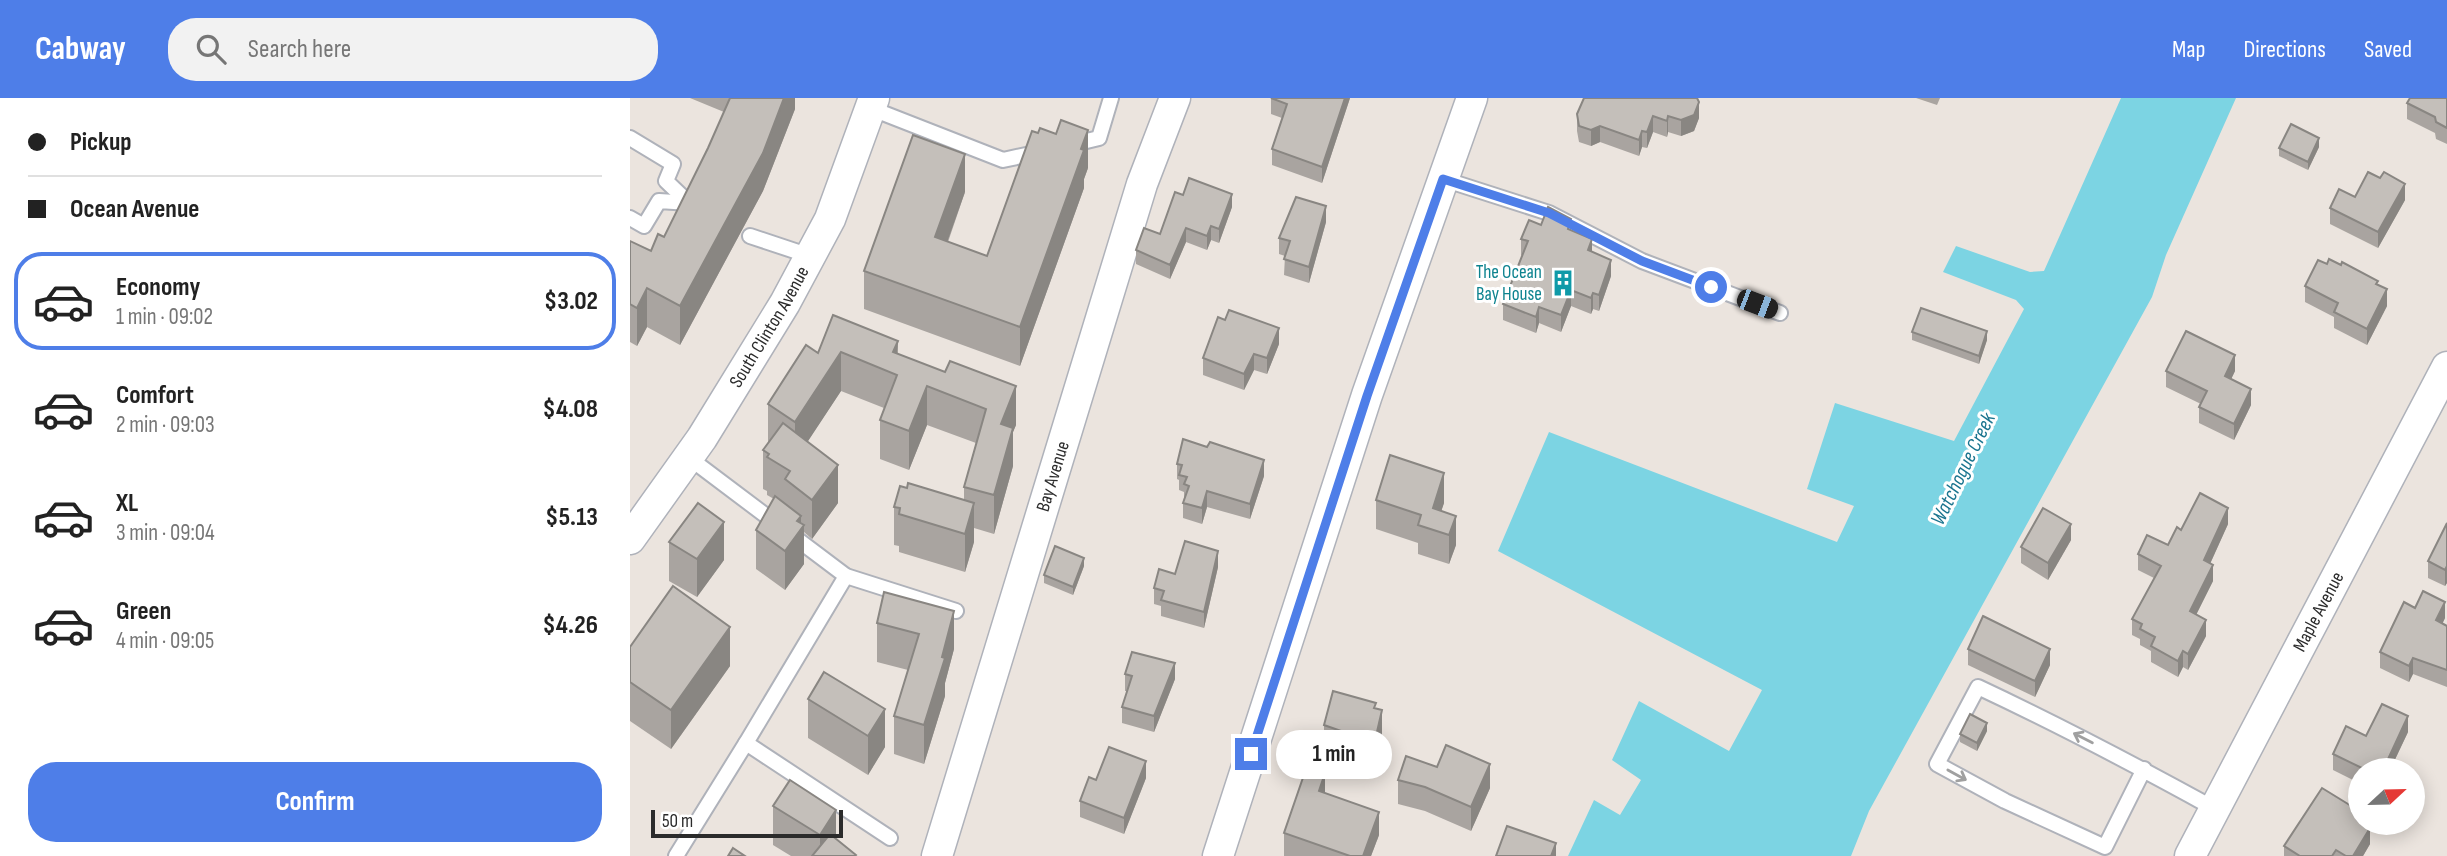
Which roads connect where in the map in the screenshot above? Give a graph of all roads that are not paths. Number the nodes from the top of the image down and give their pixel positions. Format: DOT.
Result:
graph roads {
  1 [pos="1111,98"];
  2 [pos="1175,98"];
  3 [pos="1472,98"];
  4 [pos="872,103"];
  5 [pos="630,138"];
  6 [pos="1443,179"];
  7 [pos="630,218"];
  8 [pos="750,236"];
  9 [pos="810,256"];
  10 [pos="1780,313"];
  11 [pos="2447,367"];
  12 [pos="688,457"];
  13 [pos="630,539"];
  14 [pos="846,576"];
  15 [pos="957,611"];
  16 [pos="746,743"];
  17 [pos="2144,769"];
  18 [pos="2215,809"];
  19 [pos="890,838"];
  20 [pos="676,856"];
  21 [pos="937,856"];
  22 [pos="1218,856"];
  23 [pos="2190,856"];
  1 -- 4 [label="lane"];
  2 -- 21 [label="street, Bay Avenue"];
  3 -- 6 [label="street"];
  4 -- 9 [label="street, South Clinton Avenue"];
  5 -- 7 [label="lane"];
  6 -- 10 [label="lane"];
  6 -- 22 [label="street"];
  8 -- 9 [label="lane"];
  9 -- 12 [label="street, South Clinton Avenue"];
  11 -- 18 [label="street, Maple Avenue"];
  12 -- 13 [label="street, South Clinton Avenue"];
  12 -- 14 [label="lane"];
  14 -- 15 [label="lane"];
  14 -- 16 [label="lane"];
  16 -- 19 [label="lane"];
  16 -- 20 [label="lane"];
  17 -- 17 [label="lane, one-way"];
  17 -- 18 [label="lane"];
  18 -- 23 [label="street, Maple Avenue"];
}
